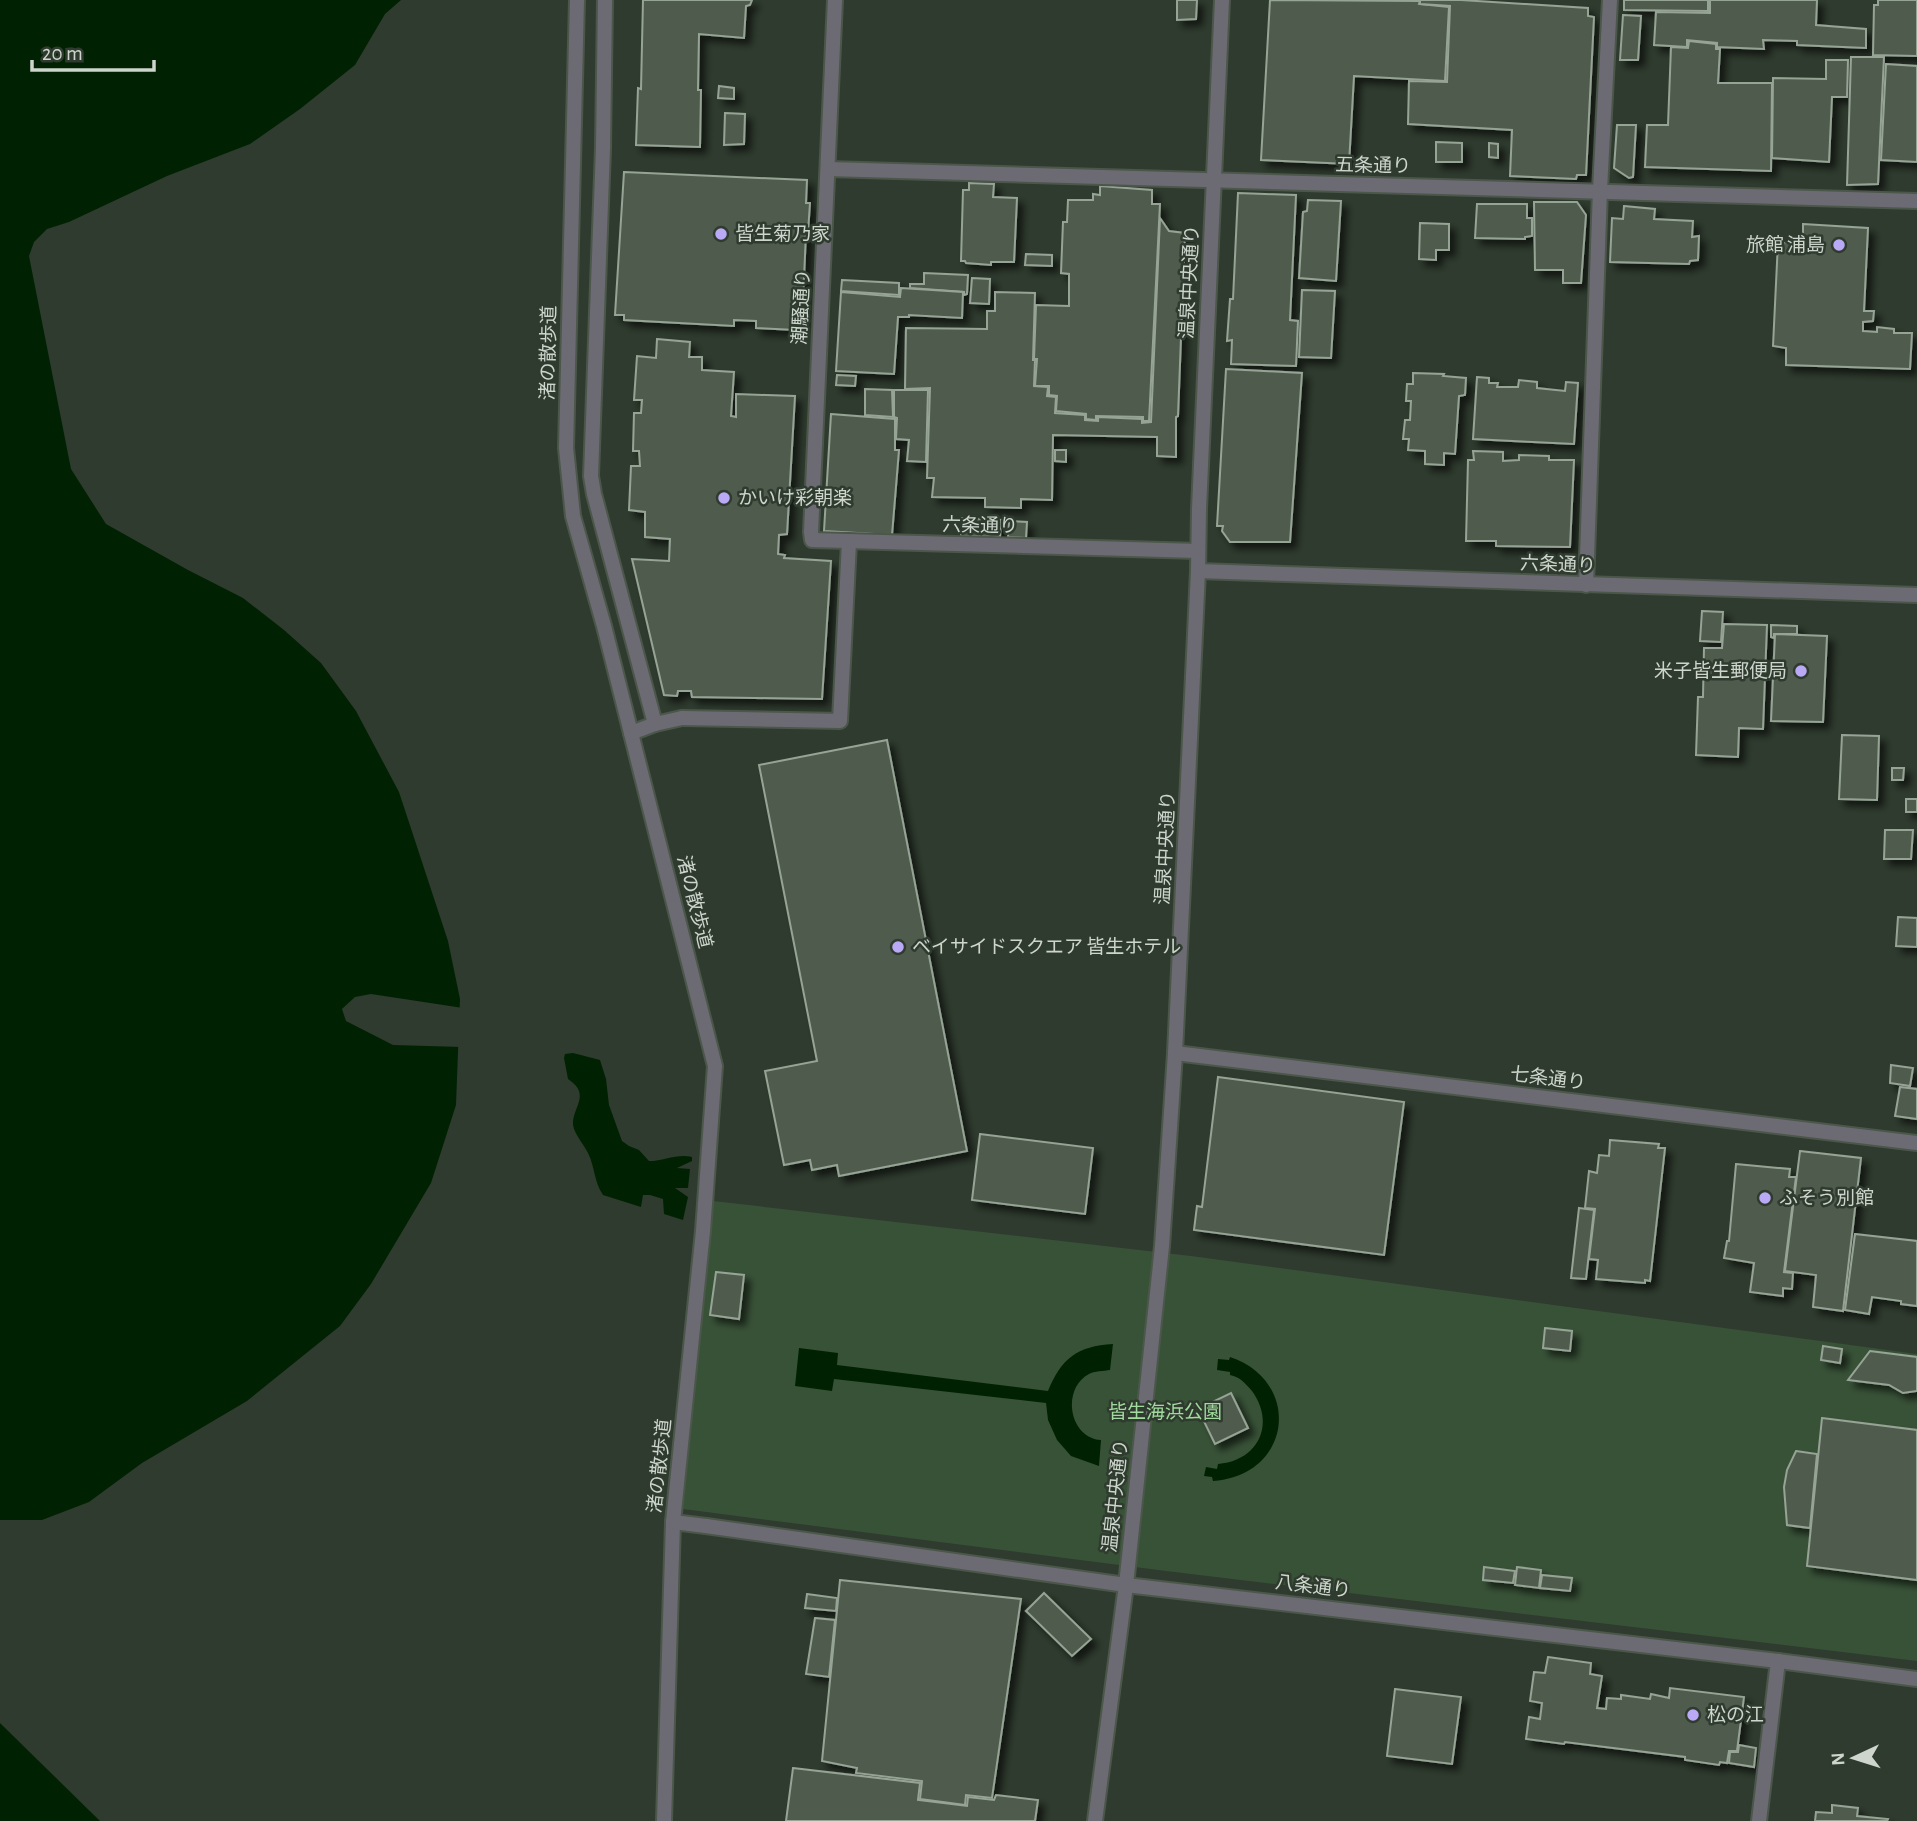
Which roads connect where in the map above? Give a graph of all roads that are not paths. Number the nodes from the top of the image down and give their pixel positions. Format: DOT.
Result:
graph roads {
  1 [pos="577,0"];
  2 [pos="605,0"];
  3 [pos="835,0"];
  4 [pos="1222,0"];
  5 [pos="1610,0"];
  6 [pos="828,169"];
  7 [pos="1214,182"];
  8 [pos="1600,190"];
  9 [pos="1917,201"];
  10 [pos="811,532"];
  11 [pos="849,542"];
  12 [pos="1198,551"];
  13 [pos="1198,571"];
  14 [pos="1586,585"];
  15 [pos="1917,595"];
  16 [pos="655,724"];
  17 [pos="631,733"];
  18 [pos="1175,1053"];
  19 [pos="1917,1143"];
  20 [pos="673,1522"];
  21 [pos="1126,1585"];
  22 [pos="1778,1661"];
  23 [pos="1917,1679"];
  24 [pos="664,1821"];
  25 [pos="1095,1821"];
  26 [pos="1759,1821"];
  1 -- 17 [label="street, 渚の散歩道"];
  2 -- 16 [label="street"];
  3 -- 6 [label="street, 潮騒通り"];
  4 -- 7 [label="street, 温泉中央通り"];
  5 -- 8 [label="street"];
  6 -- 7 [label="street, 五条通り"];
  6 -- 10 [label="street, 潮騒通り"];
  7 -- 8 [label="street, 五条通り"];
  7 -- 12 [label="street, 温泉中央通り"];
  8 -- 9 [label="street, 五条通り"];
  8 -- 14 [label="street"];
  10 -- 11 [label="street, 六条通り"];
  11 -- 12 [label="street, 六条通り"];
  11 -- 16 [label="street"];
  12 -- 13 [label="street, 温泉中央通り"];
  13 -- 14 [label="street, 六条通り"];
  13 -- 18 [label="street, 温泉中央通り"];
  14 -- 15 [label="street, 六条通り"];
  16 -- 17 [label="street"];
  17 -- 20 [label="street, 渚の散歩道"];
  18 -- 19 [label="street, 七条通り"];
  18 -- 21 [label="street, 温泉中央通り"];
  20 -- 21 [label="street, 八条通り"];
  20 -- 24 [label="street, 渚の散歩道"];
  21 -- 22 [label="street, 八条通り"];
  21 -- 25 [label="street, 温泉中央通り"];
  22 -- 23 [label="street, 八条通り"];
  22 -- 26 [label="street"];
}
